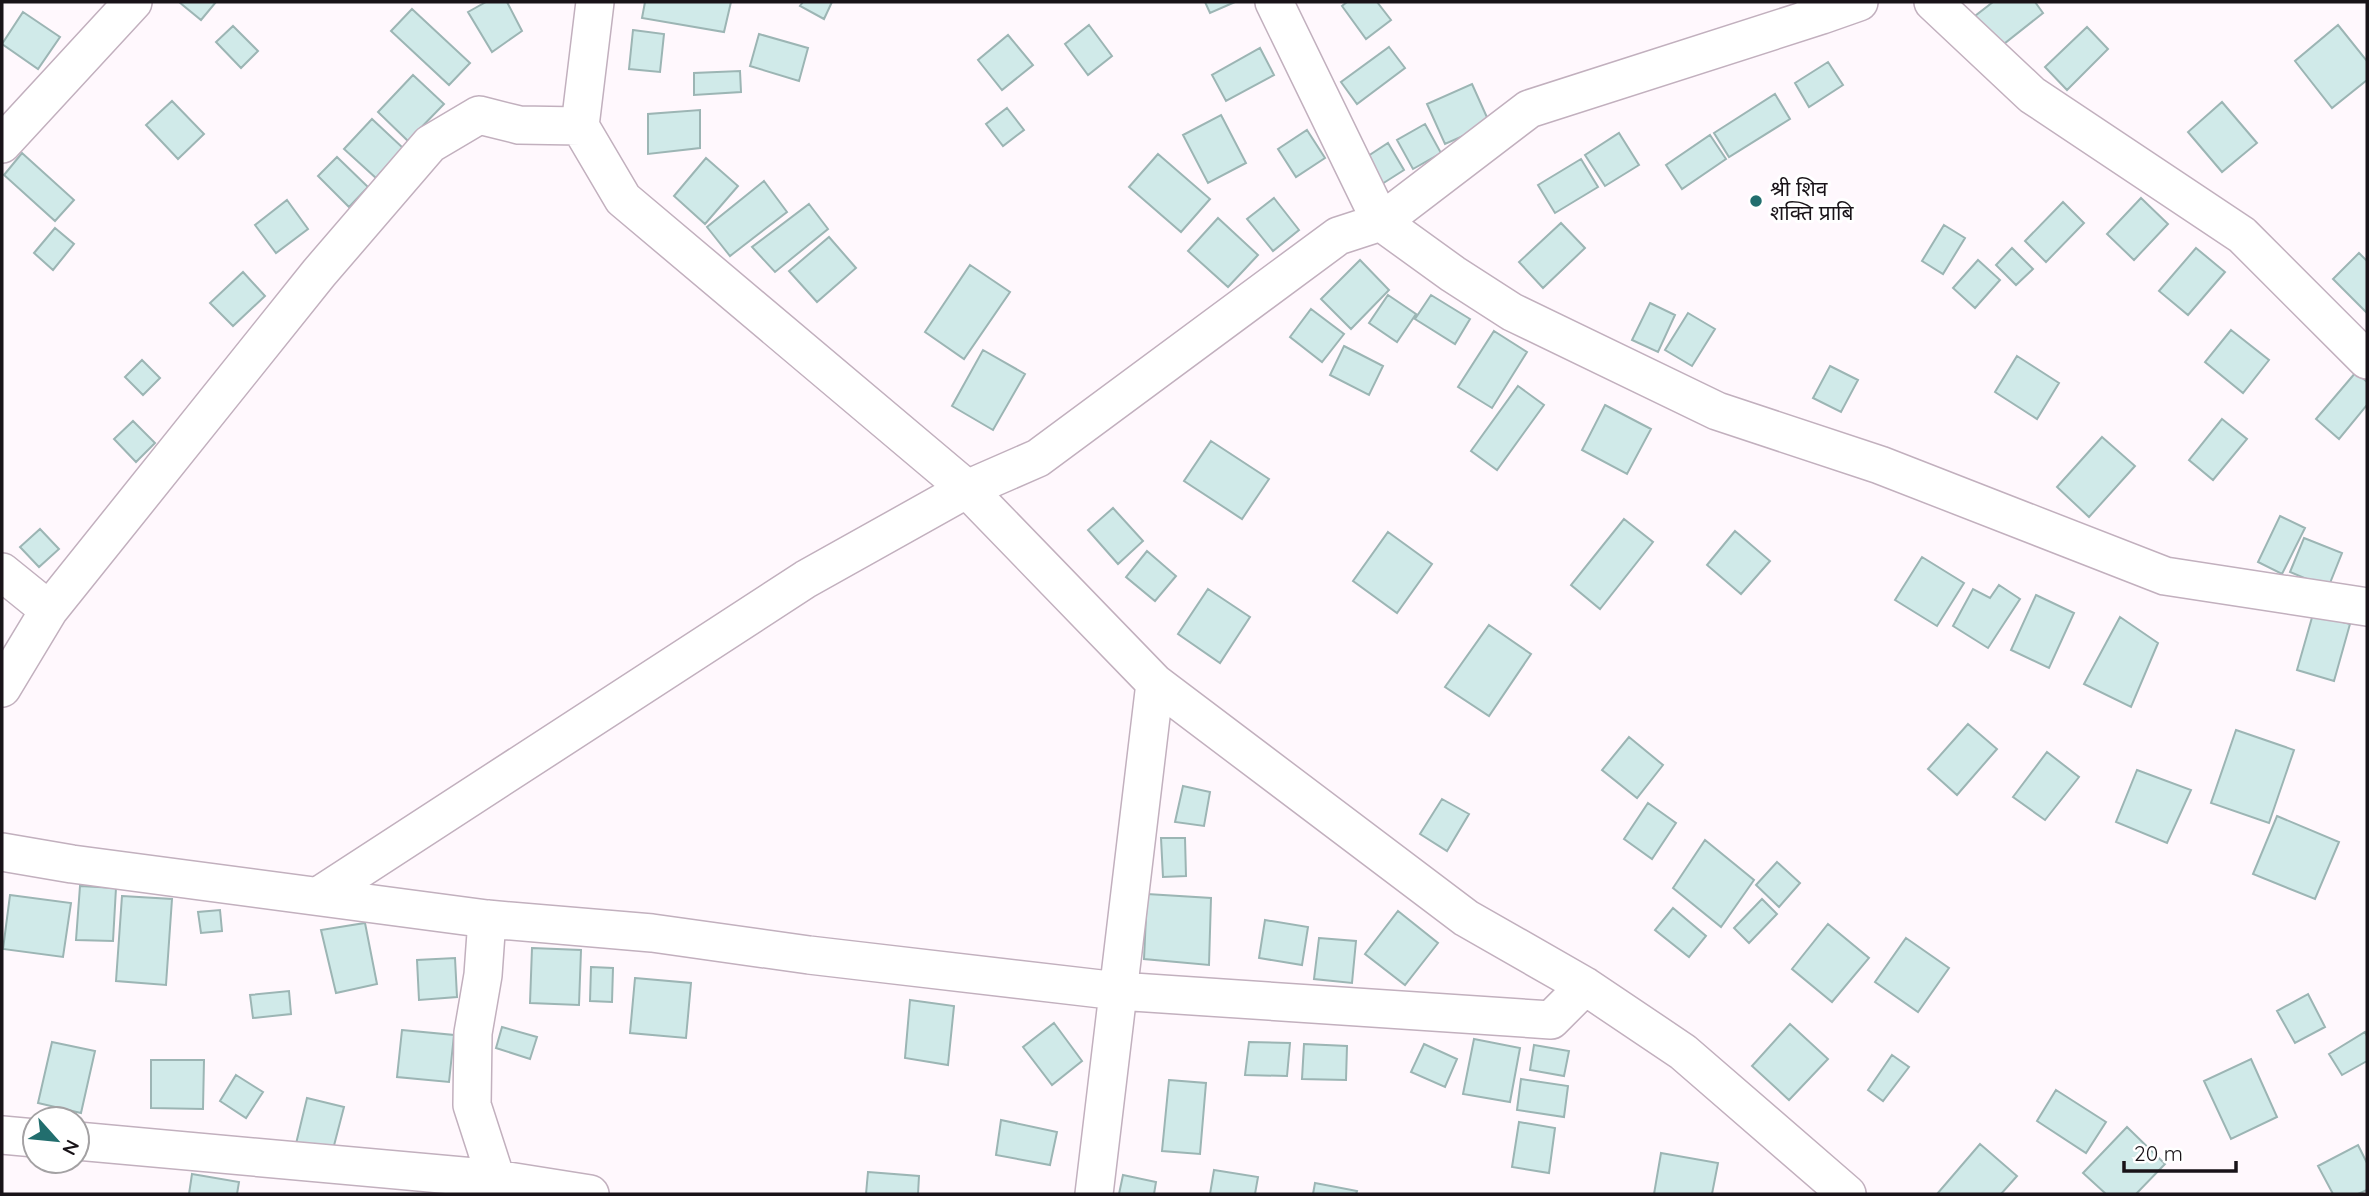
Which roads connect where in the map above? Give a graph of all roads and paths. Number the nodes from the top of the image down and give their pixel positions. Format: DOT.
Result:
graph roads {
  1 [pos="133,2"];
  2 [pos="595,2"];
  3 [pos="1274,2"];
  4 [pos="1859,2"];
  5 [pos="1933,2"];
  6 [pos="1819,8"];
  7 [pos="580,126"];
  8 [pos="2,144"];
  9 [pos="1381,222"];
  10 [pos="2367,360"];
  11 [pos="967,489"];
  12 [pos="2,572"];
  13 [pos="2367,607"];
  14 [pos="50,610"];
  15 [pos="1155,683"];
  16 [pos="2,688"];
  17 [pos="2,852"];
  18 [pos="320,895"];
  19 [pos="487,919"];
  20 [pos="1585,986"];
  21 [pos="1118,990"];
  22 [pos="2,1135"];
  23 [pos="21,1137"];
  24 [pos="91,1143"];
  25 [pos="490,1187"];
  26 [pos="590,1194"];
  27 [pos="1094,1194"];
  28 [pos="1847,1194"];
  1 -- 8 [label="street"];
  2 -- 7 [label="street"];
  3 -- 9 [label="street"];
  4 -- 6 [label="street"];
  5 -- 10 [label="street"];
  6 -- 9 [label="street"];
  7 -- 11 [label="street"];
  7 -- 14 [label="street"];
  9 -- 11 [label="street"];
  9 -- 13 [label="street"];
  11 -- 15 [label="street"];
  11 -- 18 [label="street"];
  12 -- 14 [label="street"];
  14 -- 16 [label="street"];
  15 -- 20 [label="street"];
  15 -- 21 [label="street"];
  17 -- 18 [label="street"];
  18 -- 19 [label="street"];
  19 -- 21 [label="street"];
  19 -- 25 [label="street"];
  20 -- 21 [label="street"];
  20 -- 28 [label="street"];
  21 -- 27 [label="street"];
  22 -- 23 [label="street"];
  24 -- 25 [label="street"];
  25 -- 26 [label="street"];
}
